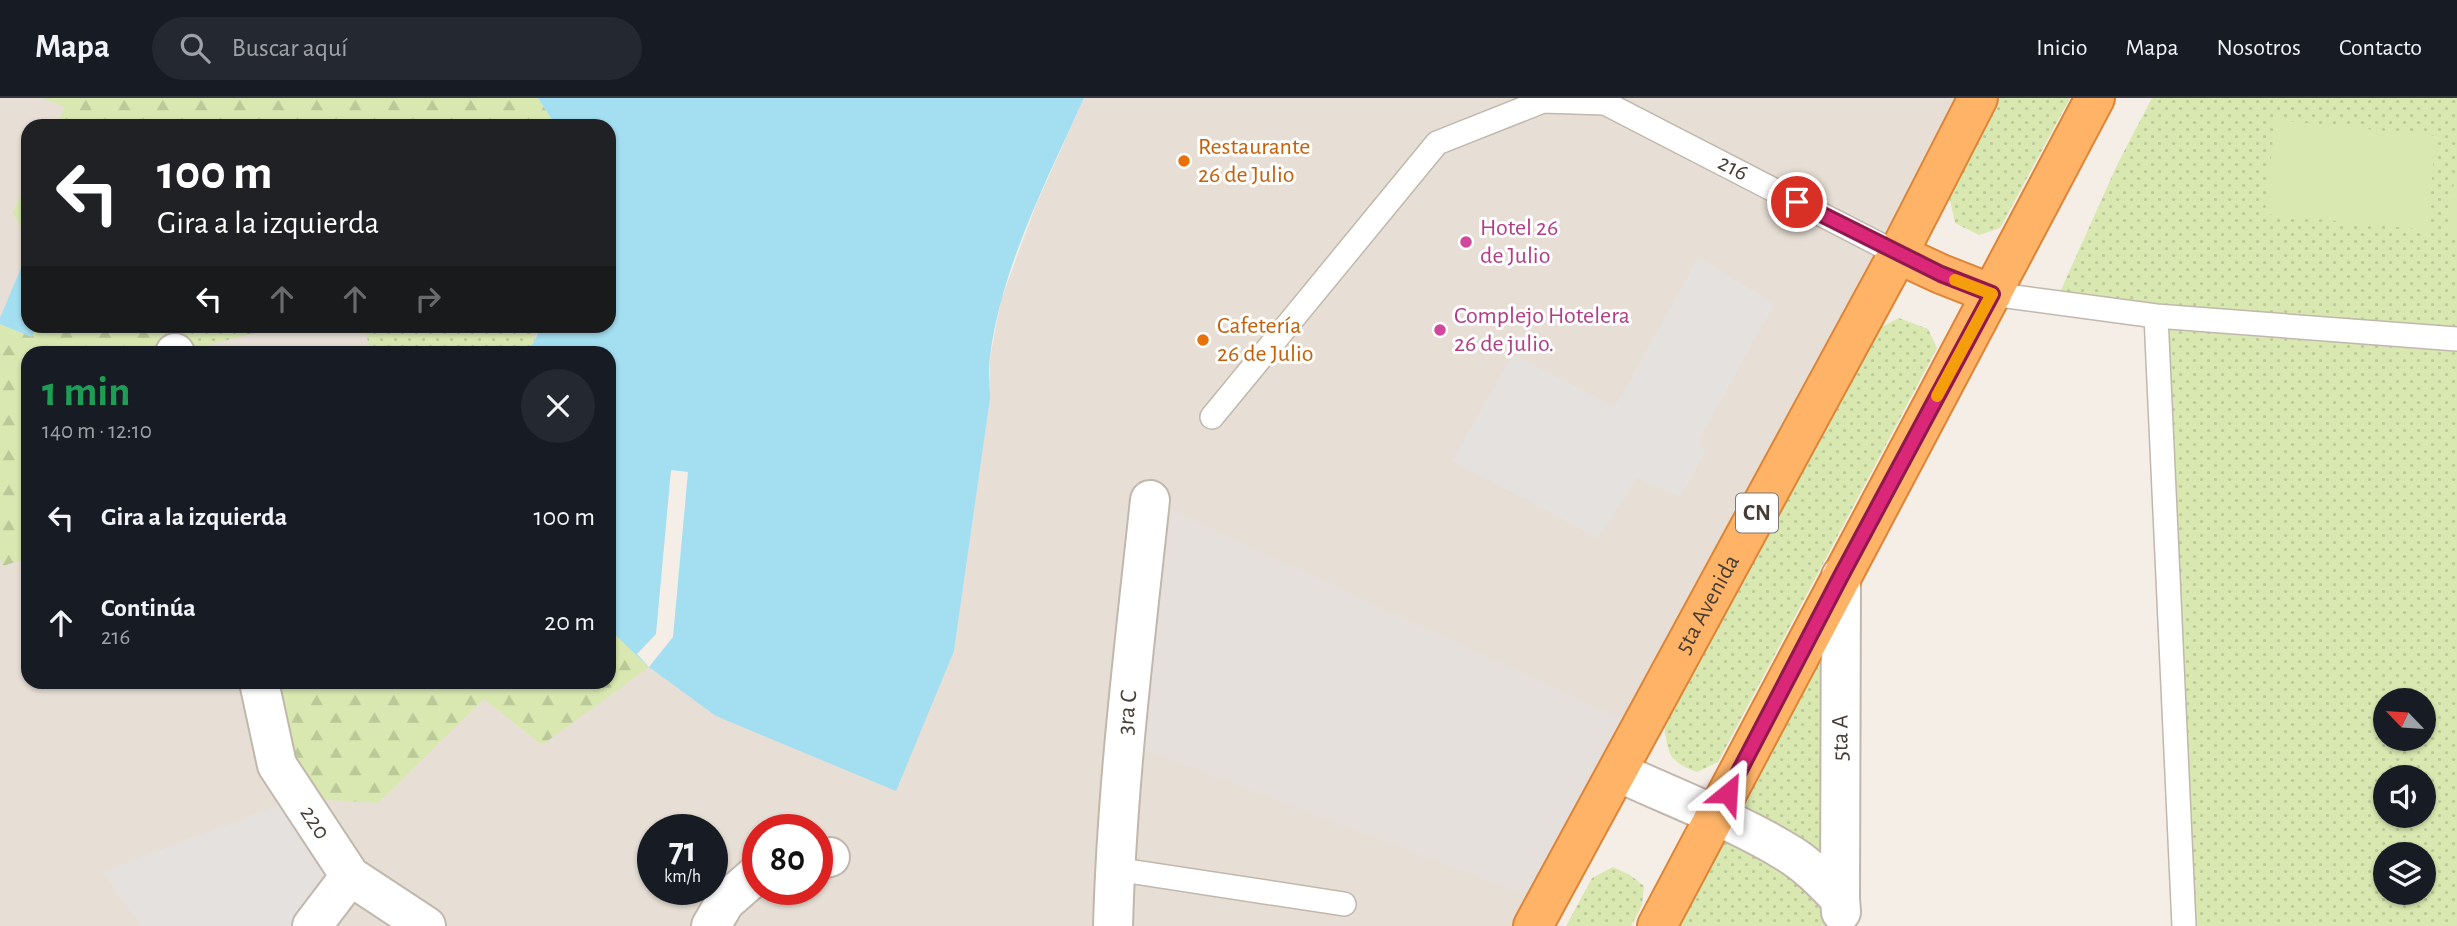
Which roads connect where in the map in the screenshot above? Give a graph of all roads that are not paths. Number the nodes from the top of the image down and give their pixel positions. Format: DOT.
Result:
graph roads {
  1 [pos="1978,98"];
  2 [pos="2095,98"];
  3 [pos="1898,254"];
  4 [pos="1992,294"];
  5 [pos="2156,316"];
  6 [pos="2457,339"];
  7 [pos="1212,417"];
  8 [pos="1150,500"];
  9 [pos="1841,576"];
  10 [pos="261,689"];
  11 [pos="1618,772"];
  12 [pos="1716,817"];
  13 [pos="1115,869"];
  14 [pos="350,876"];
  15 [pos="742,887"];
  16 [pos="1344,904"];
  17 [pos="1841,913"];
  18 [pos="312,926"];
  19 [pos="426,926"];
  20 [pos="711,926"];
  21 [pos="1113,926"];
  22 [pos="1534,926"];
  23 [pos="1657,926"];
  24 [pos="2185,926"];
  1 -- 3 [label="highway, 5ta Avenida / CN"];
  2 -- 4 [label="highway"];
  3 -- 4 [label="highway"];
  3 -- 7 [label="lane, 216"];
  3 -- 11 [label="highway, 5ta Avenida / CN"];
  4 -- 5 [label="lane"];
  4 -- 9 [label="highway"];
  5 -- 6 [label="lane"];
  5 -- 24 [label="lane"];
  8 -- 13 [label="street, 3ra C"];
  9 -- 12 [label="highway"];
  9 -- 17 [label="street, 5ta A"];
  10 -- 14 [label="street, 220"];
  11 -- 12 [label="street, 5ta A"];
  11 -- 22 [label="highway, 5ta Avenida / CN"];
  12 -- 17 [label="street, 5ta A"];
  12 -- 23 [label="highway"];
  13 -- 16 [label="lane"];
  13 -- 21 [label="street, 3ra C"];
  14 -- 18 [label="street"];
  14 -- 19 [label="street, 220"];
  15 -- 20 [label="street"];
}
